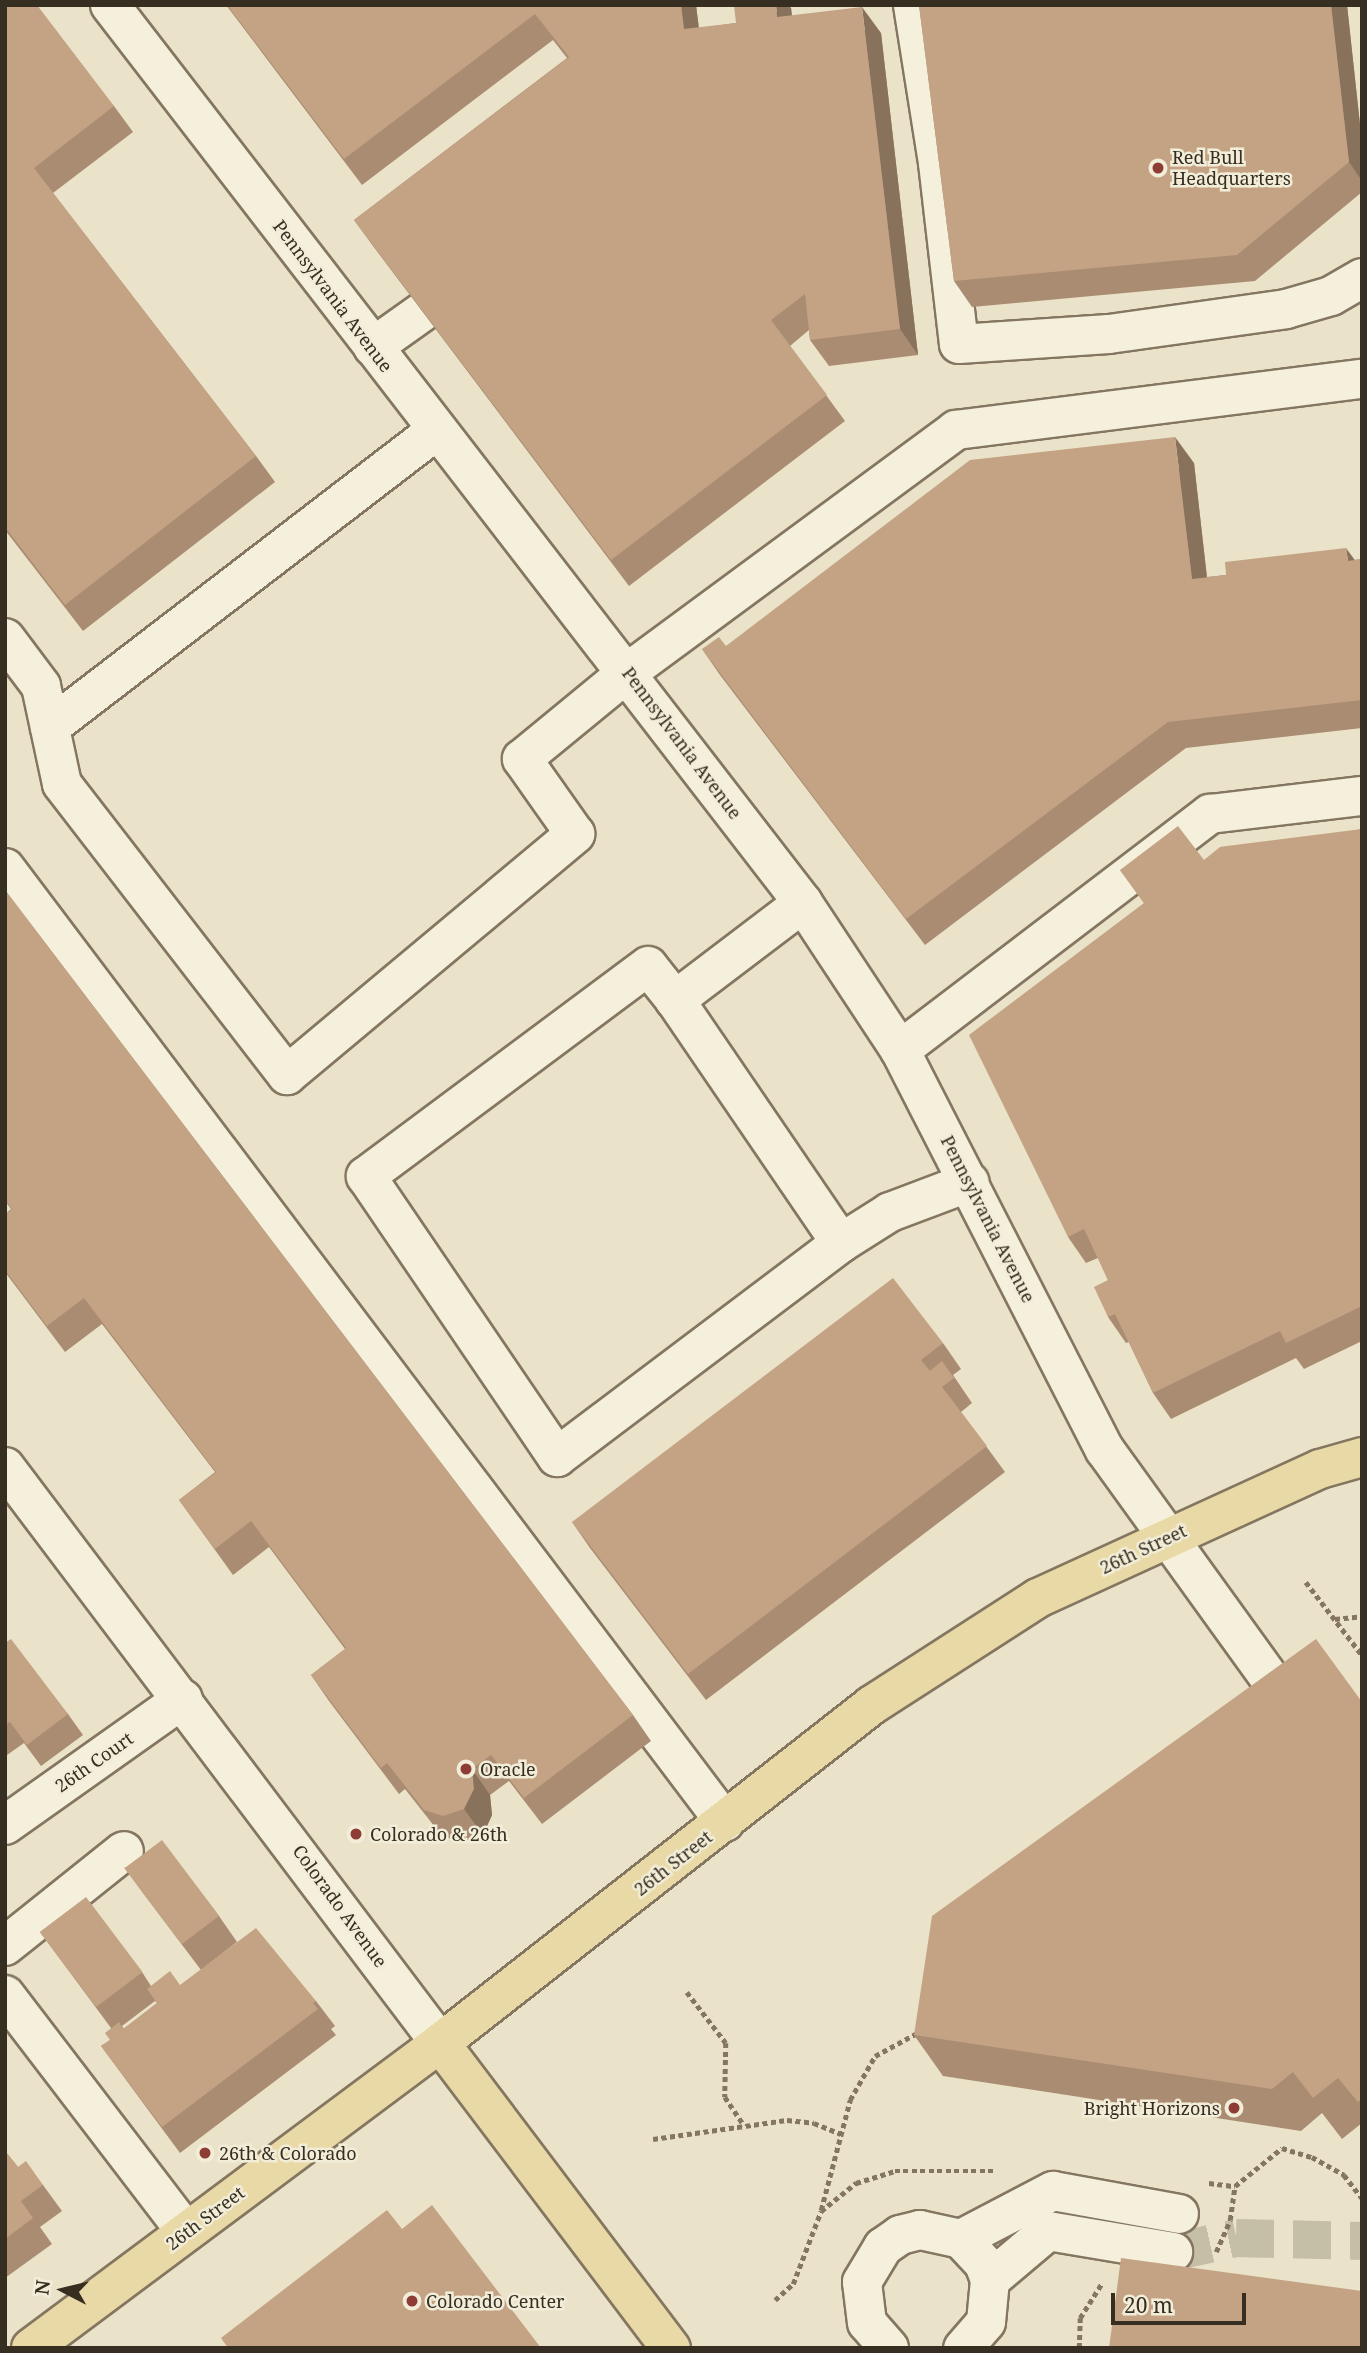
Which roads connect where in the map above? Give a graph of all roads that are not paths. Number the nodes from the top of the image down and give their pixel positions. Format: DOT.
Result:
graph roads {
  1 [pos="110,5"];
  2 [pos="913,5"];
  3 [pos="1362,278"];
  4 [pos="422,312"];
  5 [pos="373,347"];
  6 [pos="1362,379"];
  7 [pos="436,431"];
  8 [pos="5,638"];
  9 [pos="628,672"];
  10 [pos="50,727"];
  11 [pos="1362,796"];
  12 [pos="5,868"];
  13 [pos="803,903"];
  14 [pos="675,1000"];
  15 [pos="901,1049"];
  16 [pos="970,1182"];
  17 [pos="841,1242"];
  18 [pos="1362,1457"];
  19 [pos="5,1467"];
  20 [pos="1167,1537"];
  21 [pos="183,1699"];
  22 [pos="1296,1715"];
  23 [pos="725,1822"];
  24 [pos="5,1825"];
  25 [pos="124,1851"];
  26 [pos="5,1946"];
  27 [pos="5,1994"];
  28 [pos="440,2043"];
  29 [pos="1180,2214"];
  30 [pos="186,2232"];
  31 [pos="961,2239"];
  32 [pos="1173,2252"];
  33 [pos="990,2280"];
  34 [pos="879,2345"];
  35 [pos="32,2348"];
  36 [pos="671,2348"];
  37 [pos="963,2348"];
  1 -- 5 [label="street, Pennsylvania Avenue"];
  2 -- 3 [label="street"];
  4 -- 5 [label="street"];
  5 -- 7 [label="street, Pennsylvania Avenue"];
  6 -- 9 [label="street"];
  7 -- 9 [label="street, Pennsylvania Avenue"];
  7 -- 10 [label="street"];
  8 -- 10 [label="street"];
  9 -- 10 [label="street"];
  9 -- 13 [label="street, Pennsylvania Avenue"];
  11 -- 15 [label="street"];
  12 -- 23 [label="street"];
  13 -- 14 [label="street"];
  13 -- 15 [label="street, Pennsylvania Avenue"];
  14 -- 17 [label="street"];
  14 -- 17 [label="street"];
  15 -- 16 [label="street, Pennsylvania Avenue"];
  16 -- 17 [label="street"];
  16 -- 20 [label="street, Pennsylvania Avenue"];
  18 -- 20 [label="main road, 26th Street"];
  19 -- 21 [label="street, Colorado Avenue"];
  20 -- 22 [label="street, Pennsylvania Avenue"];
  20 -- 23 [label="main road, 26th Street"];
  21 -- 24 [label="street, 26th Court"];
  21 -- 28 [label="street, Colorado Avenue"];
  23 -- 28 [label="main road, 26th Street"];
  25 -- 26 [label="street"];
  27 -- 30 [label="street"];
  28 -- 30 [label="main road, 26th Street"];
  28 -- 36 [label="main road, Colorado Avenue"];
  29 -- 31 [label="street"];
  30 -- 35 [label="main road, 26th Street"];
  31 -- 33 [label="street"];
  31 -- 34 [label="street"];
  32 -- 33 [label="street"];
  33 -- 37 [label="street"];
}
